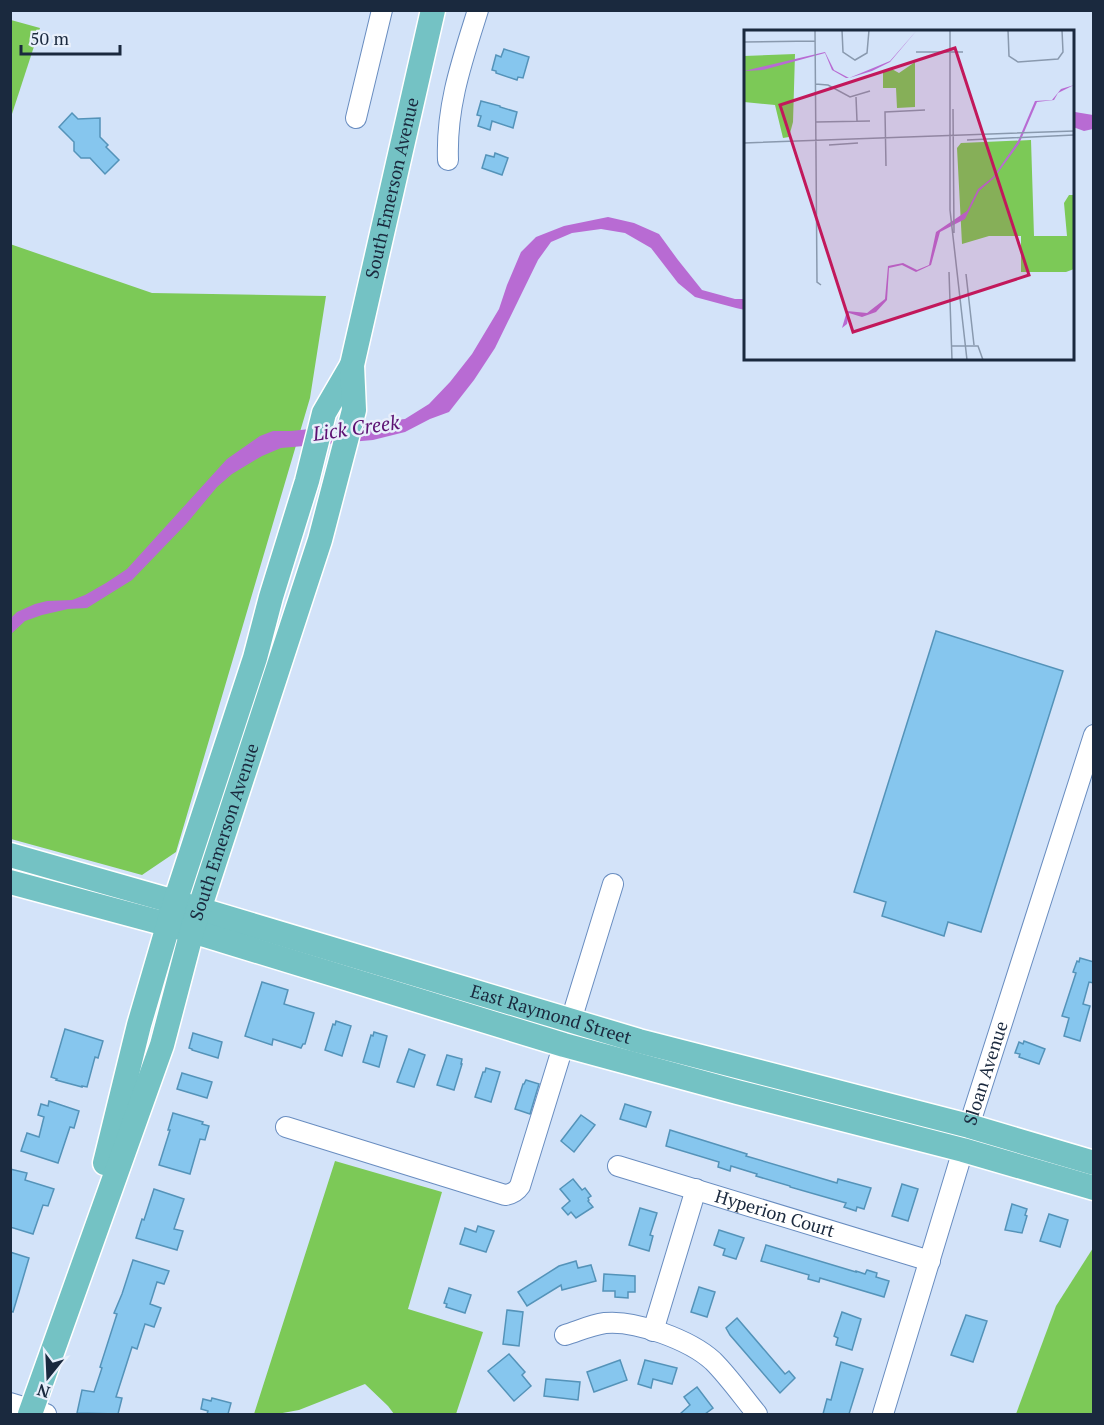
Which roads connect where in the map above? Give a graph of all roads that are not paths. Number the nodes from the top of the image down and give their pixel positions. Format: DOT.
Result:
graph roads {
  1 [pos="382,10"];
  2 [pos="433,10"];
  3 [pos="478,10"];
  4 [pos="356,118"];
  5 [pos="448,160"];
  6 [pos="352,365"];
  7 [pos="1094,735"];
  8 [pos="10,855"];
  9 [pos="10,882"];
  10 [pos="613,884"];
  11 [pos="172,914"];
  12 [pos="196,921"];
  13 [pos="571,1021"];
  14 [pos="564,1045"];
  15 [pos="969,1126"];
  16 [pos="286,1127"];
  17 [pos="963,1150"];
  18 [pos="1094,1163"];
  19 [pos="618,1166"];
  20 [pos="1094,1188"];
  21 [pos="696,1189"];
  22 [pos="930,1261"];
  23 [pos="71,1296"];
  24 [pos="653,1331"];
  25 [pos="565,1335"];
  26 [pos="29,1411"];
  27 [pos="758,1414"];
  28 [pos="883,1414"];
  1 -- 4 [label="street"];
  2 -- 6 [label="main road, South Emerson Avenue"];
  3 -- 5 [label="street"];
  6 -- 11 [label="main road, South Emerson Avenue"];
  6 -- 12 [label="main road, South Emerson Avenue"];
  7 -- 15 [label="street, Sloan Avenue"];
  8 -- 11 [label="main road, East Raymond Street"];
  9 -- 11 [label="main road, East Raymond Street"];
  10 -- 13 [label="street"];
  11 -- 12 [label="main road, East Raymond Street"];
  11 -- 23 [label="main road, South Emerson Avenue"];
  12 -- 13 [label="main road, East Raymond Street"];
  12 -- 14 [label="main road, East Raymond Street"];
  12 -- 23 [label="main road, South Emerson Avenue"];
  13 -- 14 [label="street"];
  13 -- 15 [label="main road, East Raymond Street"];
  14 -- 16 [label="street"];
  14 -- 17 [label="main road, East Raymond Street"];
  15 -- 17 [label="street, Sloan Avenue"];
  15 -- 18 [label="main road, East Raymond Street"];
  17 -- 20 [label="main road, East Raymond Street"];
  17 -- 22 [label="street, Sloan Avenue"];
  19 -- 21 [label="street, Hyperion Court"];
  21 -- 22 [label="street, Hyperion Court"];
  21 -- 24 [label="street"];
  22 -- 28 [label="street, Sloan Avenue"];
  23 -- 26 [label="main road, South Emerson Avenue"];
  24 -- 25 [label="street"];
  24 -- 27 [label="street"];
}
